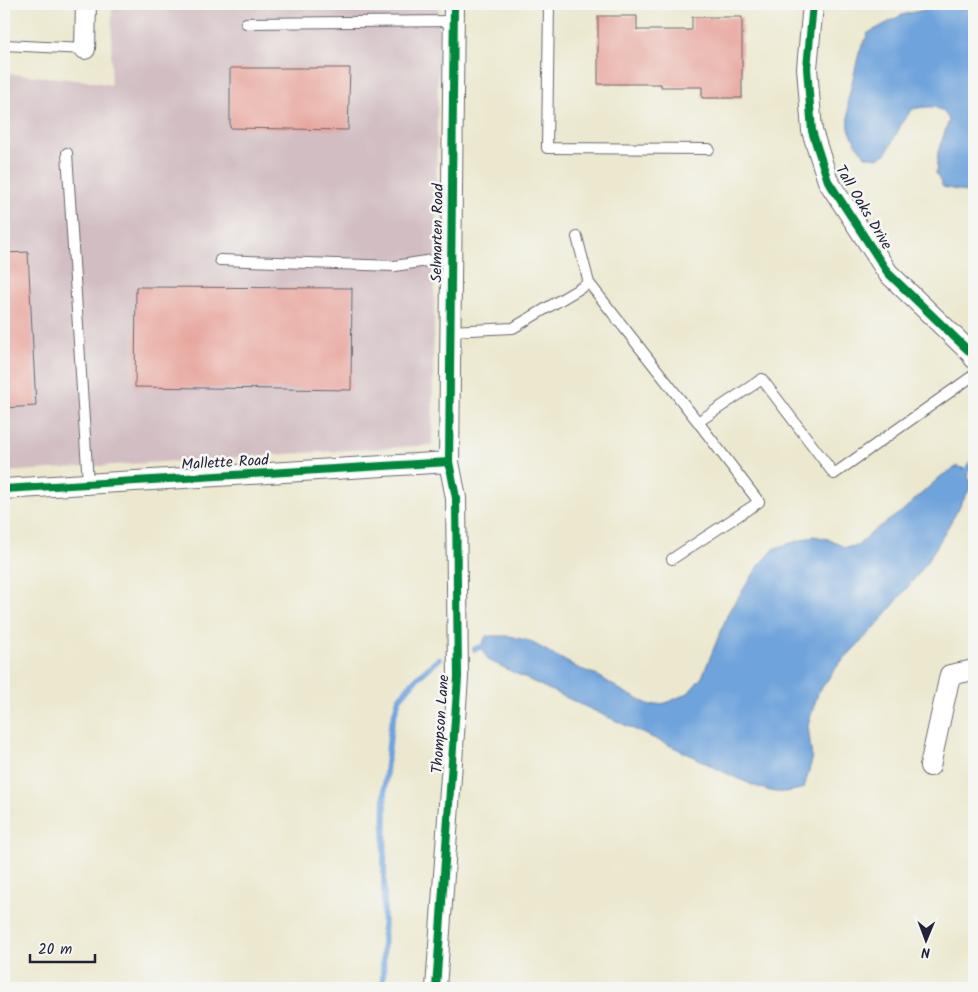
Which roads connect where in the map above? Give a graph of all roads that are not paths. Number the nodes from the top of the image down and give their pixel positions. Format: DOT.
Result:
graph roads {
  1 [pos="86,4"];
  2 [pos="548,4"];
  3 [pos="812,4"];
  4 [pos="454,13"];
  5 [pos="246,23"];
  6 [pos="4,45"];
  7 [pos="85,49"];
  8 [pos="709,149"];
  9 [pos="68,153"];
  10 [pos="577,237"];
  11 [pos="451,257"];
  12 [pos="220,260"];
  13 [pos="590,283"];
  14 [pos="450,331"];
  15 [pos="974,358"];
  16 [pos="974,375"];
  17 [pos="698,422"];
  18 [pos="449,462"];
  19 [pos="88,484"];
  20 [pos="4,489"];
  21 [pos="672,559"];
  22 [pos="974,670"];
  23 [pos="930,766"];
  24 [pos="436,988"];
  1 -- 7 [label="street"];
  2 -- 8 [label="lane"];
  3 -- 15 [label="street, Tall Oaks Drive"];
  4 -- 5 [label="lane"];
  4 -- 11 [label="street, Selmarten Road"];
  6 -- 7 [label="lane"];
  9 -- 19 [label="lane"];
  10 -- 13 [label="lane"];
  11 -- 12 [label="lane"];
  11 -- 14 [label="street, Selmarten Road"];
  13 -- 14 [label="lane"];
  13 -- 17 [label="lane"];
  14 -- 18 [label="street, Selmarten Road"];
  16 -- 17 [label="lane"];
  17 -- 21 [label="lane"];
  18 -- 19 [label="street, Mallette Road"];
  18 -- 24 [label="street, Thompson Lane"];
  19 -- 20 [label="street, Mallette Road"];
  22 -- 23 [label="street"];
}
